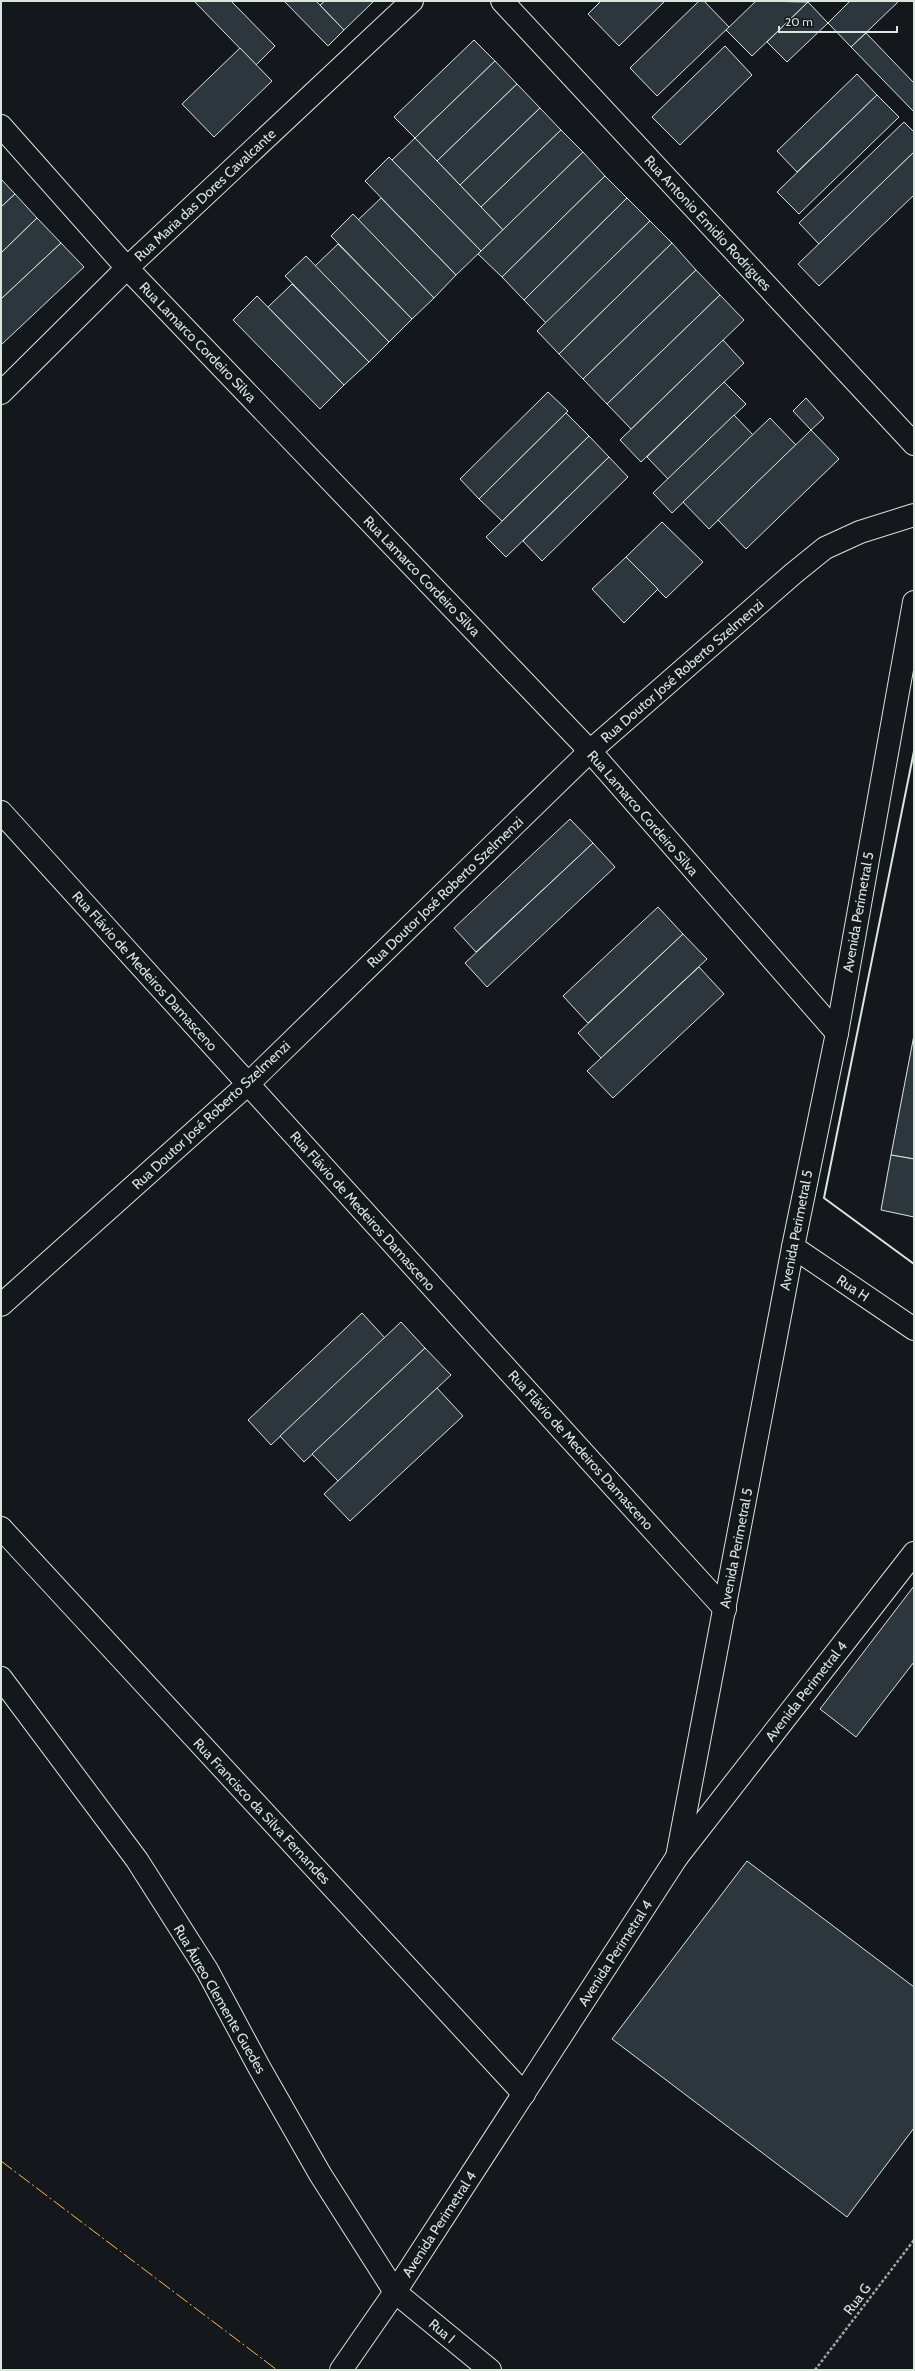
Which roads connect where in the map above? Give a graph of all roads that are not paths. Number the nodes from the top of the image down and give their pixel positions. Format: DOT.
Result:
graph roads {
  1 [pos="412,1"];
  2 [pos="502,1"];
  3 [pos="1,126"];
  4 [pos="127,268"];
  5 [pos="1,393"];
  6 [pos="914,444"];
  7 [pos="914,515"];
  8 [pos="914,602"];
  9 [pos="590,752"];
  10 [pos="1,812"];
  11 [pos="837,1033"];
  12 [pos="248,1084"];
  13 [pos="792,1247"];
  14 [pos="1,1306"];
  15 [pos="914,1329"];
  16 [pos="1,1528"];
  17 [pos="914,1553"];
  18 [pos="725,1609"];
  19 [pos="1,1678"];
  20 [pos="677,1857"];
  21 [pos="524,2094"];
  22 [pos="395,2292"];
  23 [pos="341,2370"];
  24 [pos="490,2370"];
  1 -- 4 [label="street, Rua Maria das Dores Cavalcante"];
  2 -- 6 [label="street, Rua Antonio Emidio Rodrigues"];
  3 -- 4 [label="street, Rua Lamarco Cordeiro Silva"];
  4 -- 5 [label="street, Rua Maria das Dores Cavalcante"];
  4 -- 9 [label="street, Rua Lamarco Cordeiro Silva"];
  7 -- 9 [label="street, Rua Doutor José Roberto Szelmenzi"];
  8 -- 11 [label="street, Avenida Perimetral 5"];
  9 -- 11 [label="street, Rua Lamarco Cordeiro Silva"];
  9 -- 12 [label="street, Rua Doutor José Roberto Szelmenzi"];
  10 -- 12 [label="street, Rua Flávio de Medeiros Damasceno"];
  11 -- 13 [label="street, Avenida Perimetral 5"];
  12 -- 14 [label="street, Rua Doutor José Roberto Szelmenzi"];
  12 -- 18 [label="street, Rua Flávio de Medeiros Damasceno"];
  13 -- 15 [label="street, Rua H"];
  13 -- 18 [label="street, Avenida Perimetral 5"];
  16 -- 21 [label="street, Rua Francisco da Silva Fernandes"];
  17 -- 20 [label="street, Avenida Perimetral 4"];
  18 -- 20 [label="street, Avenida Perimetral 5"];
  19 -- 22 [label="street, Rua Áureo Clemente Guedes"];
  20 -- 21 [label="street, Avenida Perimetral 4"];
  21 -- 22 [label="street, Avenida Perimetral 4"];
  22 -- 23 [label="street, Avenida Perimetral 4"];
  22 -- 24 [label="street, Rua I"];
}
